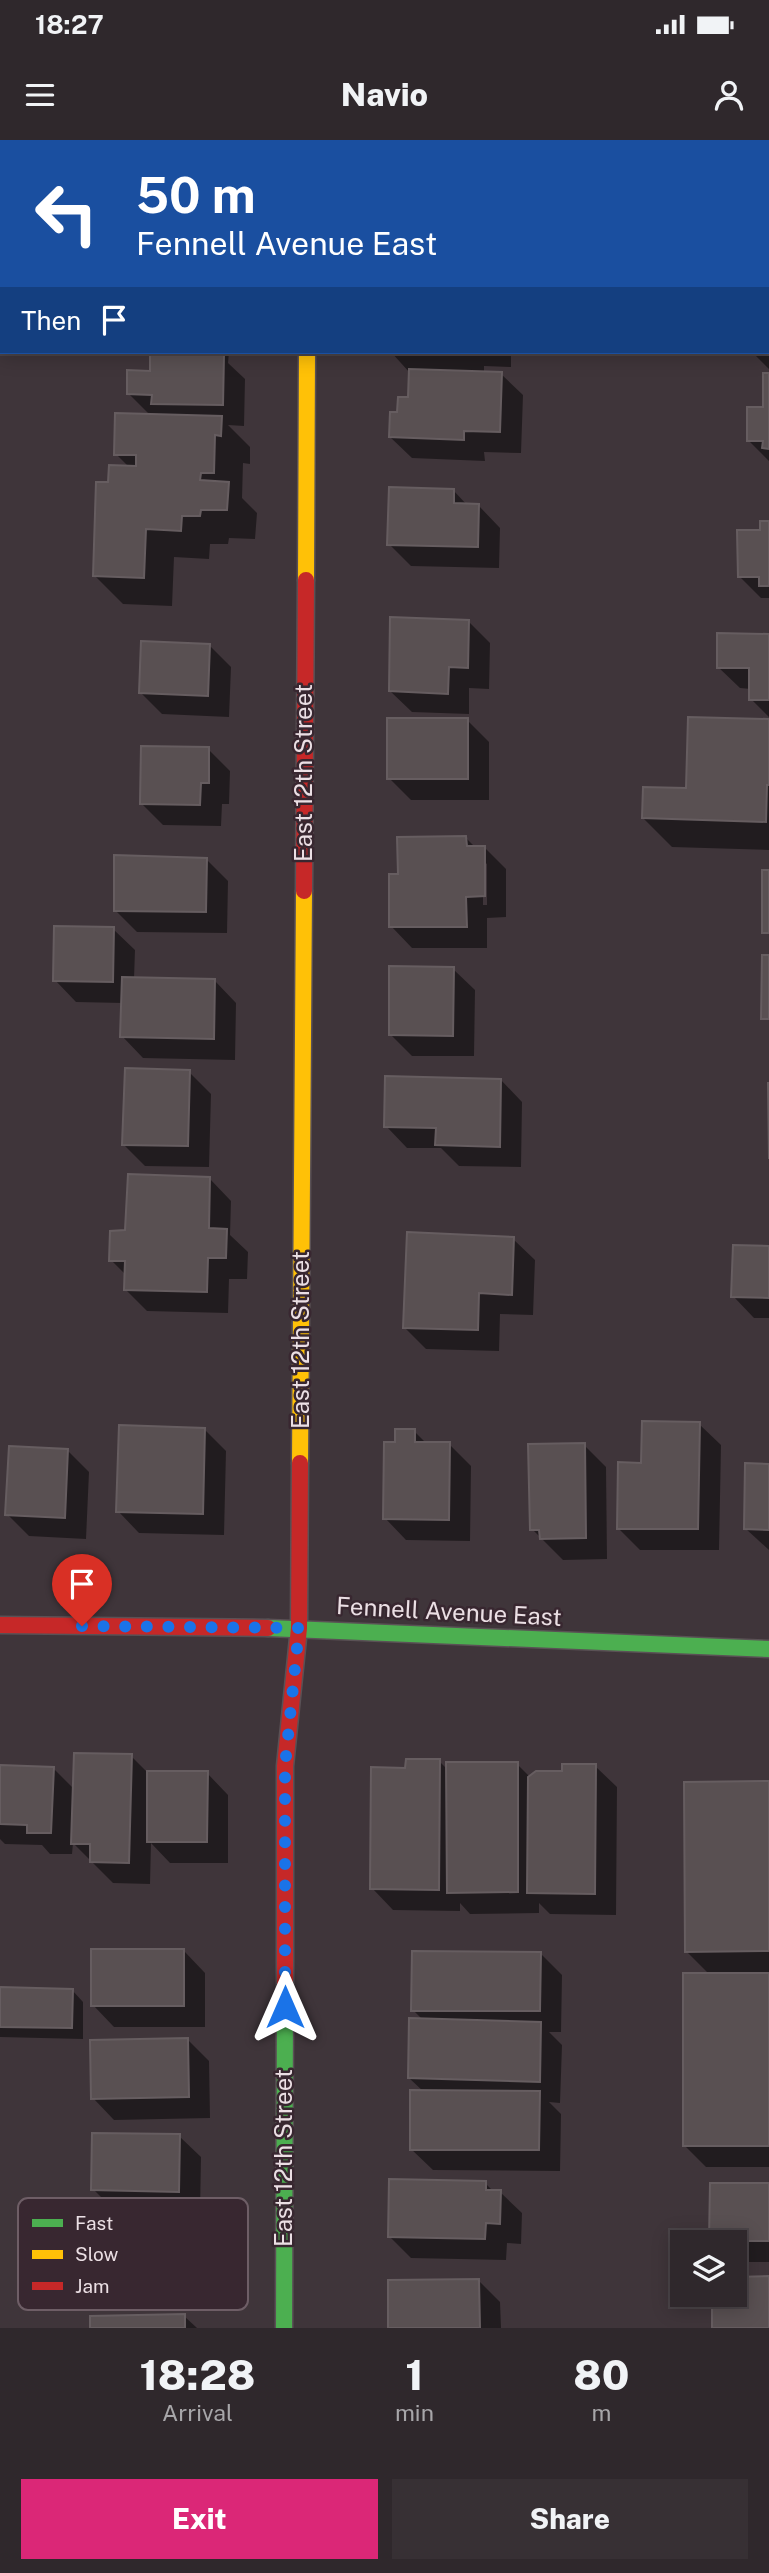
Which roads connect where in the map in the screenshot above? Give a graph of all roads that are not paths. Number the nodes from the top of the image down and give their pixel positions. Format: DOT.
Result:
graph roads {
  1 [pos="307,354"];
  2 [pos="0,1625"];
  3 [pos="299,1628"];
  4 [pos="769,1649"];
  5 [pos="284,2328"];
  1 -- 3 [label="street, East 12th Street"];
  2 -- 3 [label="street, Fennell Avenue East"];
  3 -- 4 [label="street, Fennell Avenue East"];
  3 -- 5 [label="street, East 12th Street"];
}
